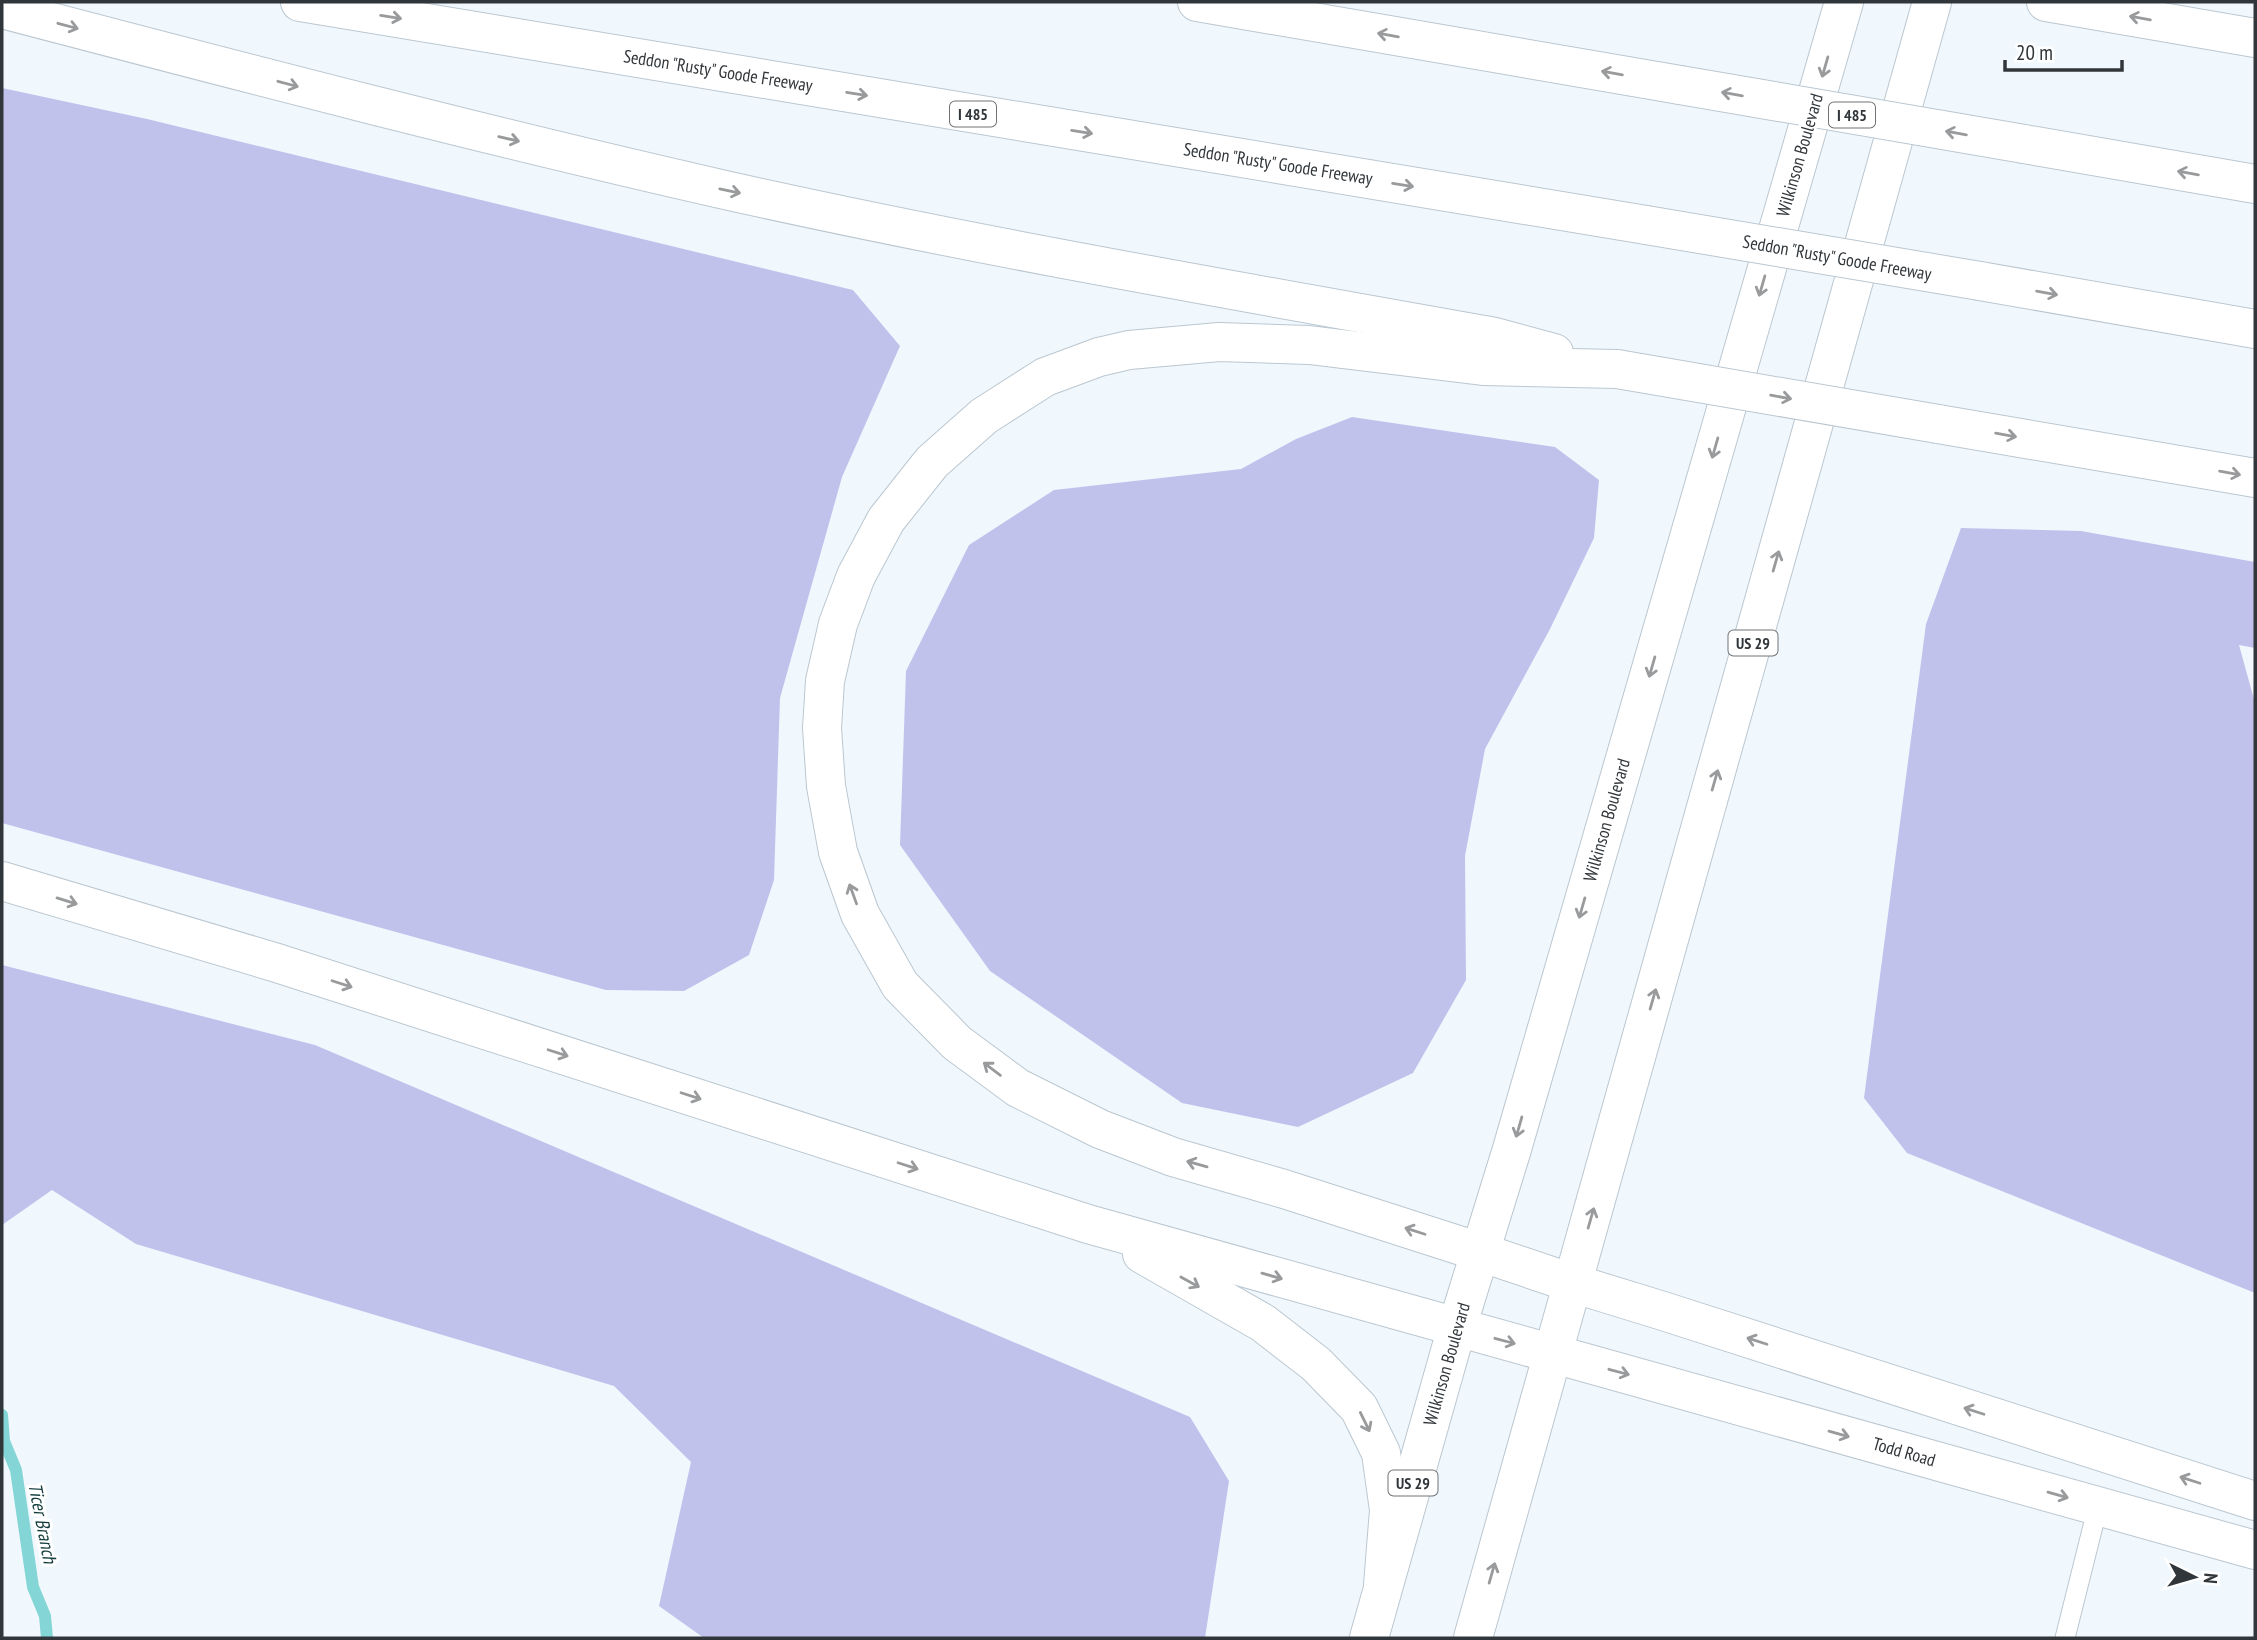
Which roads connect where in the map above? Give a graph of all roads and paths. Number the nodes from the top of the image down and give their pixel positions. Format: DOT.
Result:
graph roads {
  1 [pos="300,2"];
  2 [pos="1197,2"];
  3 [pos="1844,2"];
  4 [pos="1932,2"];
  5 [pos="2059,4"];
  6 [pos="2,9"];
  7 [pos="2255,38"];
  8 [pos="2255,184"];
  9 [pos="2255,329"];
  10 [pos="1617,369"];
  11 [pos="2255,478"];
  12 [pos="2,881"];
  13 [pos="1088,1224"];
  14 [pos="1480,1252"];
  15 [pos="1572,1283"];
  16 [pos="1457,1328"];
  17 [pos="1554,1354"];
  18 [pos="2255,1501"];
  19 [pos="2098,1506"];
  20 [pos="2255,1550"];
  21 [pos="1383,1585"];
  22 [pos="1369,1638"];
  23 [pos="1473,1638"];
  24 [pos="2065,1638"];
  1 -- 9 [label="main road, Seddon \"Rusty\" Goode Freeway / I 485, one-way, bridge"];
  8 -- 2 [label="main road, I 485, one-way, bridge"];
  3 -- 14 [label="main road, Wilkinson Boulevard / US 29, one-way"];
  15 -- 4 [label="main road, US 29, one-way"];
  7 -- 5 [label="main road, one-way"];
  6 -- 10 [label="main road, one-way"];
  10 -- 11 [label="main road, one-way, bridge"];
  14 -- 10 [label="main road, one-way"];
  12 -- 13 [label="main road, one-way"];
  13 -- 16 [label="main road, Todd Road, one-way"];
  13 -- 21 [label="main road, one-way"];
  14 -- 15 [label="main road"];
  14 -- 16 [label="main road, Wilkinson Boulevard / US 29"];
  15 -- 17 [label="main road, US 29"];
  18 -- 15 [label="main road, one-way"];
  16 -- 17 [label="main road, Todd Road, one-way"];
  16 -- 21 [label="main road, Wilkinson Boulevard / US 29"];
  17 -- 19 [label="main road, Todd Road, one-way"];
  23 -- 17 [label="main road, US 29, one-way"];
  19 -- 20 [label="main road, Todd Road"];
  19 -- 24 [label="lane"];
  21 -- 22 [label="main road, Wilkinson Boulevard / US 29"];
}
